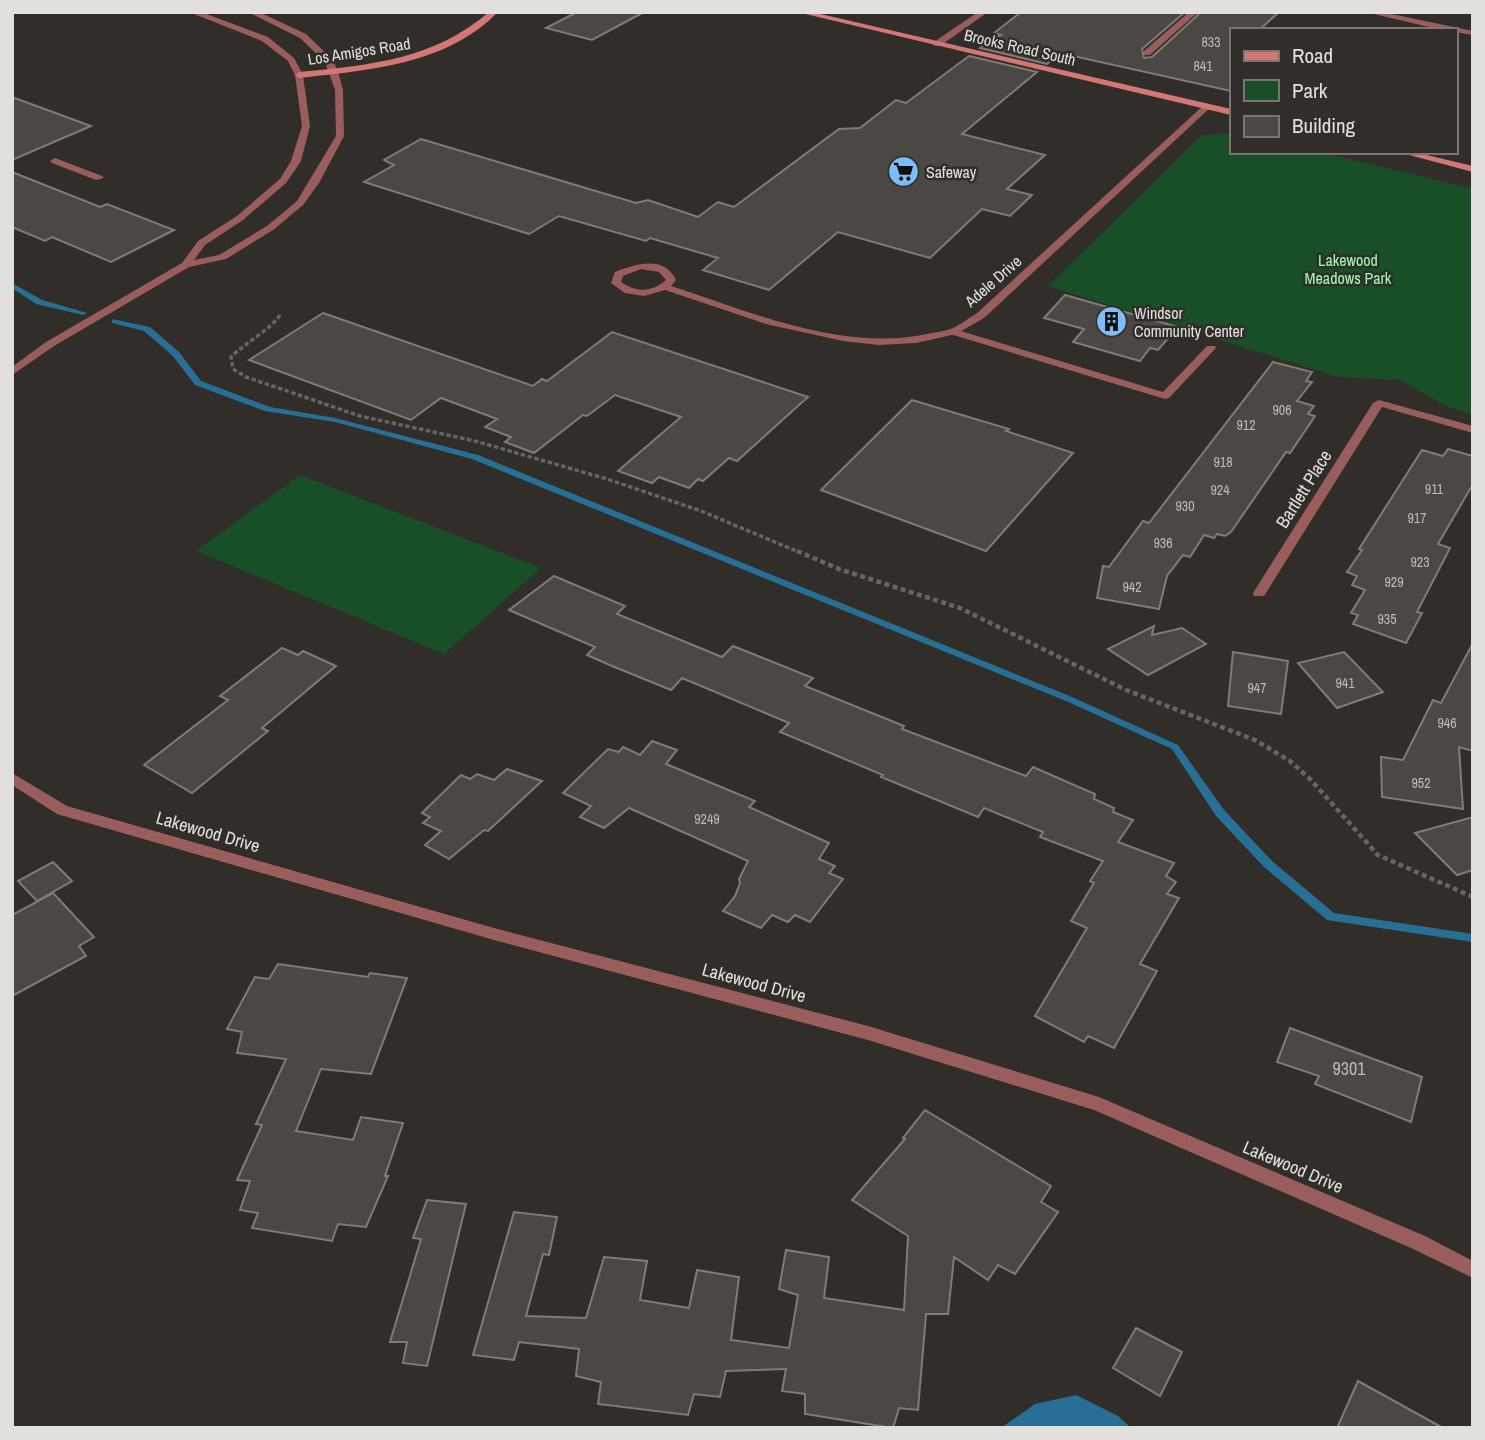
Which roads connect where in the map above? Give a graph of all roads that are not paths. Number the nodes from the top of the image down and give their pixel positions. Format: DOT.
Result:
graph roads {
  1 [pos="193,12"];
  2 [pos="252,12"];
  3 [pos="494,12"];
  4 [pos="801,12"];
  5 [pos="984,12"];
  6 [pos="1194,12"];
  7 [pos="1369,12"];
  8 [pos="1398,15"];
  9 [pos="1386,28"];
  10 [pos="1447,28"];
  11 [pos="937,44"];
  12 [pos="1147,52"];
  13 [pos="334,71"];
  14 [pos="299,75"];
  15 [pos="1208,106"];
  16 [pos="1230,111"];
  17 [pos="1410,154"];
  18 [pos="55,161"];
  19 [pos="1473,169"];
  20 [pos="99,178"];
  21 [pos="186,265"];
  22 [pos="665,287"];
  23 [pos="954,332"];
  24 [pos="1211,348"];
  25 [pos="12,372"];
  26 [pos="1473,430"];
  27 [pos="1259,593"];
  28 [pos="12,778"];
  29 [pos="1473,1270"];
  1 -- 14 [label="street"];
  2 -- 13 [label="street"];
  3 -- 13 [label="street, Los Amigos Road"];
  4 -- 11 [label="street, Brooks Road South"];
  5 -- 11 [label="street"];
  6 -- 12 [label="street"];
  7 -- 8 [label="street"];
  8 -- 9 [label="street"];
  8 -- 10 [label="street"];
  11 -- 15 [label="street, Brooks Road South"];
  13 -- 14 [label="street, Los Amigos Road"];
  13 -- 21 [label="street"];
  14 -- 21 [label="street"];
  15 -- 16 [label="street, Brooks Road South"];
  15 -- 23 [label="street, Adele Drive"];
  17 -- 19 [label="street"];
  18 -- 20 [label="street"];
  21 -- 25 [label="street"];
  22 -- 22 [label="street"];
  22 -- 23 [label="street, Adele Drive"];
  23 -- 24 [label="street"];
  26 -- 27 [label="street, Bartlett Place"];
  28 -- 29 [label="street, Lakewood Drive"];
}
